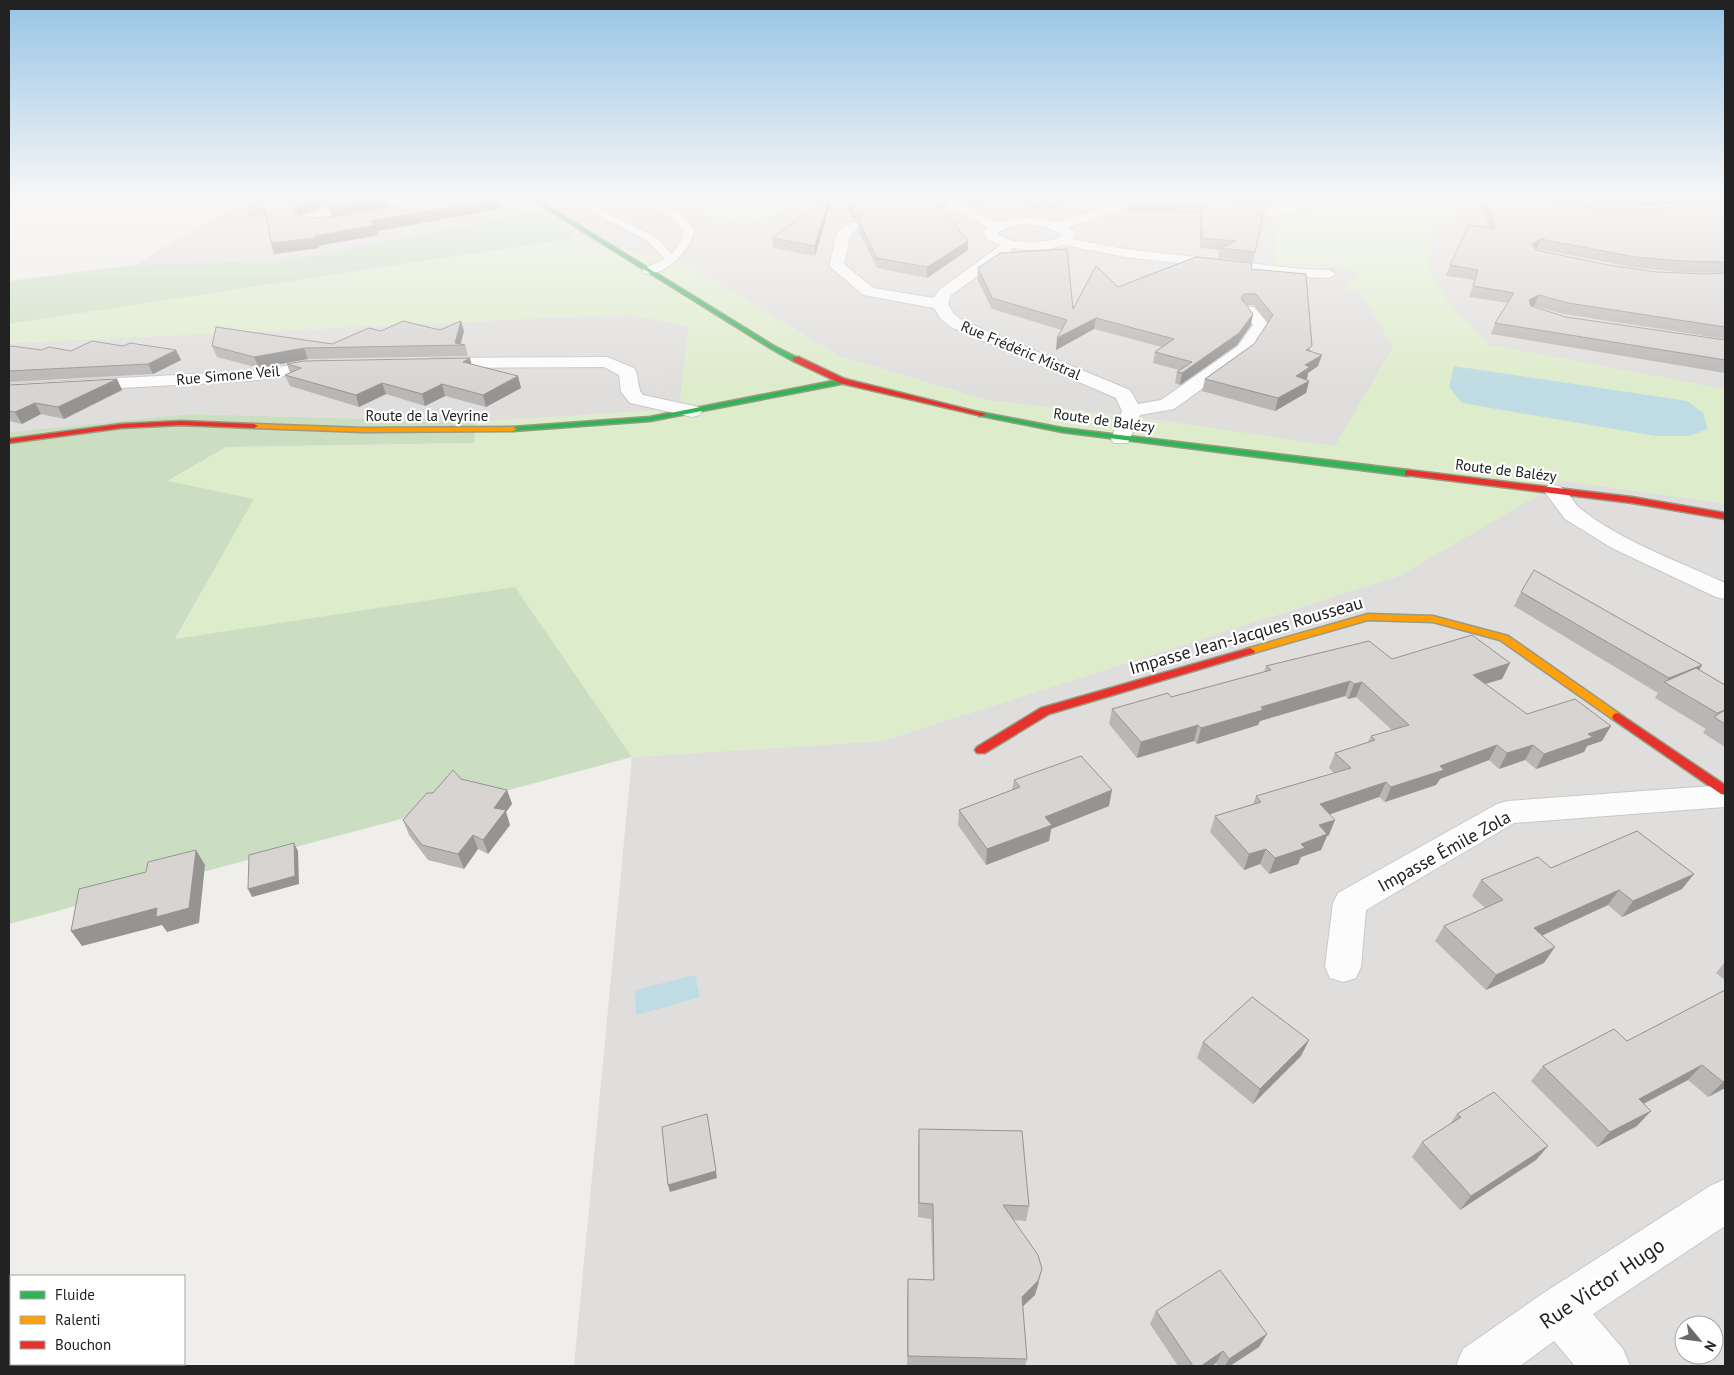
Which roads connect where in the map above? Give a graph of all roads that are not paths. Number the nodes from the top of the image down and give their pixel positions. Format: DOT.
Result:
graph roads {
  1 [pos="631,261"];
  2 [pos="668,261"];
  3 [pos="838,261"];
  4 [pos="989,261"];
  5 [pos="1197,261"];
  6 [pos="647,271"];
  7 [pos="1329,274"];
  8 [pos="940,304"];
  9 [pos="1248,310"];
  10 [pos="414,364"];
  11 [pos="346,365"];
  12 [pos="843,380"];
  13 [pos="9,390"];
  14 [pos="692,411"];
  15 [pos="1132,411"];
  16 [pos="1121,439"];
  17 [pos="9,441"];
  18 [pos="1555,491"];
  19 [pos="1725,516"];
  20 [pos="1725,592"];
  21 [pos="981,750"];
  22 [pos="1725,791"];
  23 [pos="1725,796"];
  24 [pos="1343,967"];
  25 [pos="1725,1201"];
  26 [pos="1558,1310"];
  27 [pos="1480,1366"];
  28 [pos="1606,1366"];
  1 -- 6 [label="main road, Route de Balézy"];
  2 -- 6 [label="lane"];
  3 -- 8 [label="street"];
  4 -- 8 [label="street"];
  5 -- 7 [label="street"];
  6 -- 12 [label="main road, Route de Balézy"];
  8 -- 15 [label="street, Rue Frédéric Mistral"];
  9 -- 15 [label="street"];
  10 -- 14 [label="street"];
  11 -- 13 [label="street, Rue Simone Veil"];
  12 -- 14 [label="main road, Route de la Veyrine"];
  12 -- 16 [label="main road, Route de Balézy"];
  14 -- 17 [label="main road, Route de la Veyrine"];
  15 -- 16 [label="street"];
  16 -- 18 [label="main road, Route de Balézy"];
  18 -- 19 [label="main road, Route de Balézy"];
  18 -- 20 [label="street"];
  21 -- 22 [label="main road, Impasse Jean-Jacques Rousseau"];
  23 -- 24 [label="street, Impasse Émile Zola"];
  25 -- 26 [label="street, Rue Victor Hugo"];
  26 -- 27 [label="street, Rue Victor Hugo"];
  26 -- 28 [label="street"];
}
